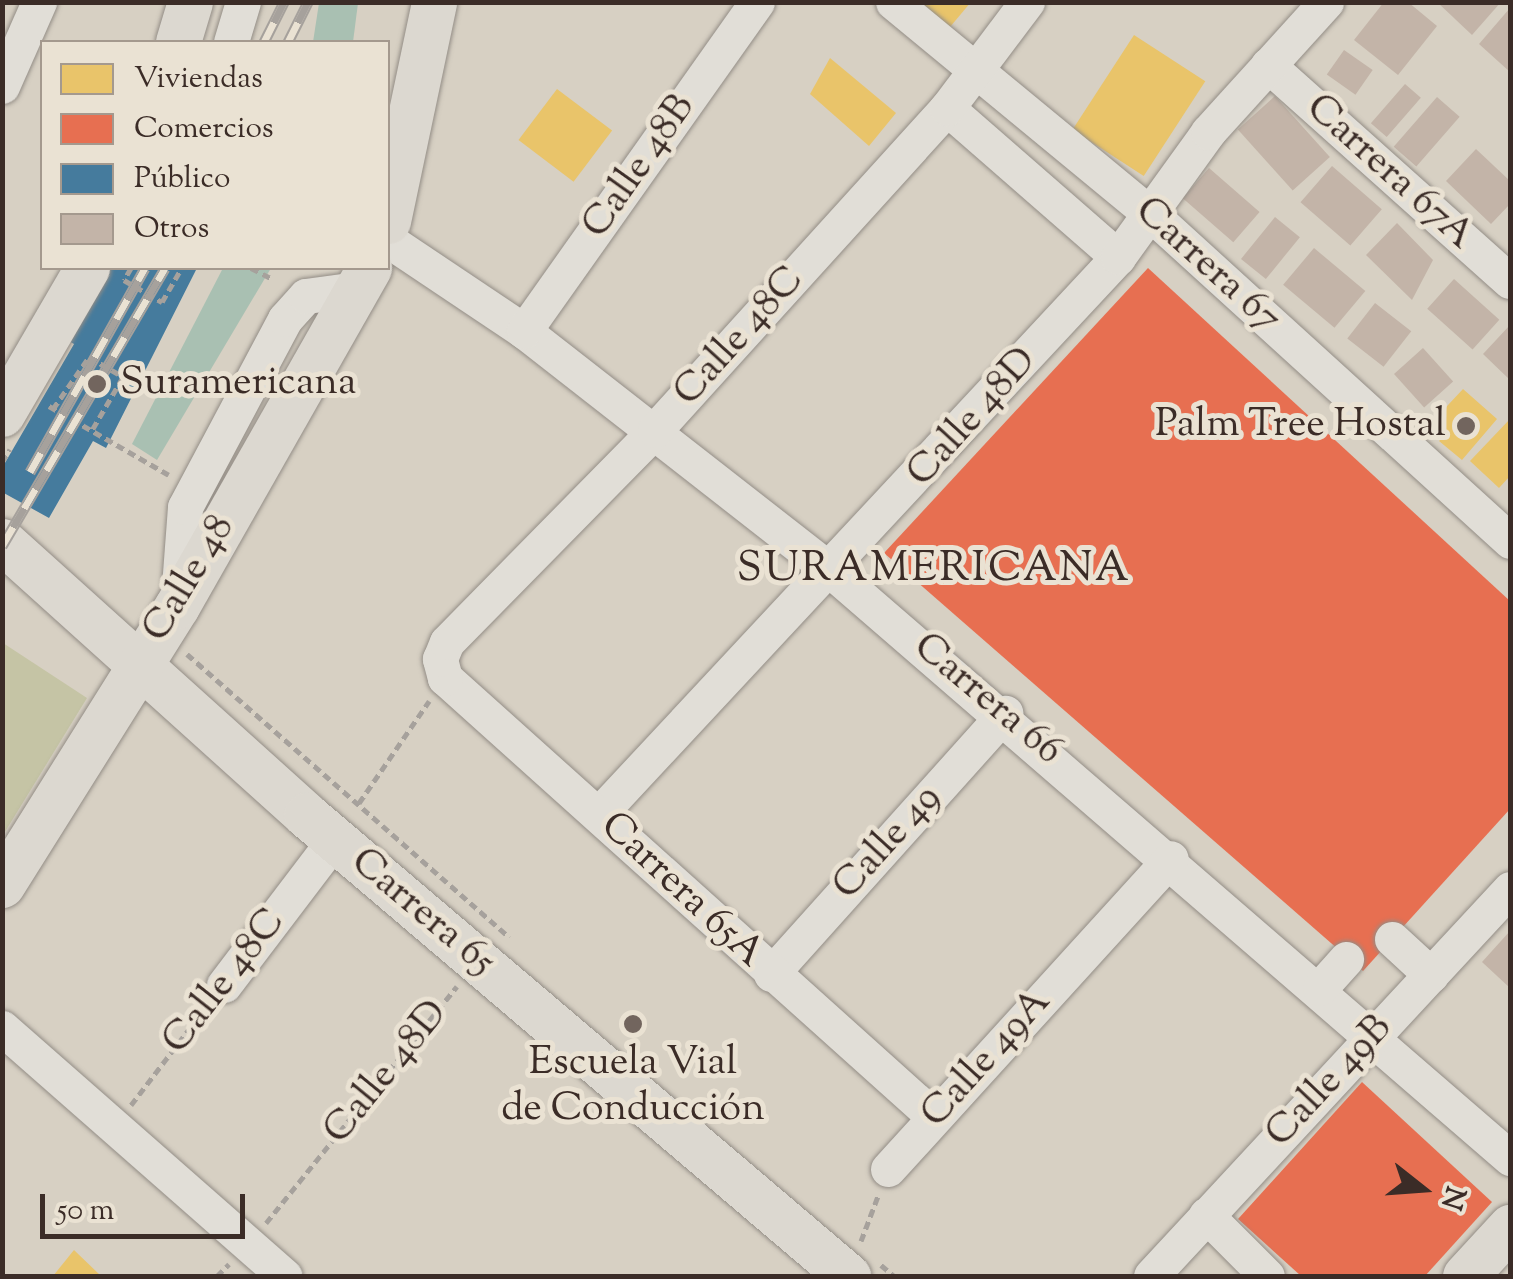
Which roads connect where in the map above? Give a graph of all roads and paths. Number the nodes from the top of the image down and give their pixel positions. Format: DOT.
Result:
graph roads {
  1 [pos="38,2"];
  2 [pos="190,2"];
  3 [pos="243,2"];
  4 [pos="434,2"];
  5 [pos="757,2"];
  6 [pos="893,2"];
  7 [pos="1027,2"];
  8 [pos="1326,2"];
  9 [pos="179,40"];
  10 [pos="232,40"];
  11 [pos="1268,64"];
  12 [pos="980,67"];
  13 [pos="2,86"];
  14 [pos="947,108"];
  15 [pos="390,212"];
  16 [pos="1153,216"];
  17 [pos="390,241"];
  18 [pos="1118,257"];
  19 [pos="181,270"];
  20 [pos="255,270"];
  21 [pos="106,274"];
  22 [pos="271,278"];
  23 [pos="363,278"];
  24 [pos="1510,280"];
  25 [pos="524,331"];
  26 [pos="22,402"];
  27 [pos="92,430"];
  28 [pos="655,430"];
  29 [pos="146,462"];
  30 [pos="2,541"];
  31 [pos="1510,541"];
  32 [pos="830,570"];
  33 [pos="138,663"];
  34 [pos="443,668"];
  35 [pos="1005,714"];
  36 [pos="598,814"];
  37 [pos="347,821"];
  38 [pos="1171,858"];
  39 [pos="2,885"];
  40 [pos="1510,889"];
  41 [pos="1392,939"];
  42 [pos="1346,959"];
  43 [pos="771,974"];
  44 [pos="1430,975"];
  45 [pos="464,978"];
  46 [pos="224,985"];
  47 [pos="1320,988"];
  48 [pos="2,1028"];
  49 [pos="1370,1038"];
  50 [pos="933,1116"];
  51 [pos="115,1126"];
  52 [pos="1510,1158"];
  53 [pos="888,1169"];
  54 [pos="1206,1215"];
  55 [pos="272,1216"];
  56 [pos="1510,1227"];
  57 [pos="842,1272"];
  58 [pos="284,1276"];
  59 [pos="1152,1276"];
  60 [pos="1266,1276"];
  61 [pos="1465,1276"];
  1 -- 13 [label="street"];
  2 -- 9 [label="main road"];
  3 -- 10 [label="street"];
  4 -- 15 [label="main road"];
  5 -- 25 [label="street, Calle 48B"];
  6 -- 12 [label="street, Carrera 67"];
  7 -- 12 [label="street, Calle 48C"];
  8 -- 11 [label="street, Calle 48D"];
  11 -- 16 [label="street, Calle 48D"];
  11 -- 24 [label="street, Carrera 67A"];
  12 -- 14 [label="street, Calle 48C"];
  12 -- 16 [label="street, Carrera 67"];
  14 -- 18 [label="street"];
  14 -- 28 [label="street, Calle 48C"];
  16 -- 18 [label="street, Calle 48D"];
  16 -- 31 [label="street, Carrera 67"];
  17 -- 25 [label="street, Carrera 66"];
  18 -- 32 [label="street, Calle 48D"];
  19 -- 21 [label="path"];
  20 -- 22 [label="path"];
  21 -- 26 [label="main road"];
  23 -- 33 [label="main road, Calle 48"];
  25 -- 28 [label="street, Carrera 66"];
  26 -- 27 [label="path"];
  26 -- 27 [label="path"];
  27 -- 29 [label="path"];
  28 -- 32 [label="street, Carrera 66"];
  28 -- 34 [label="street, Calle 48C"];
  30 -- 33 [label="main road, Carrera 65"];
  32 -- 35 [label="street, Carrera 66"];
  32 -- 36 [label="street, Calle 48D"];
  33 -- 37 [label="main road, Carrera 65"];
  33 -- 39 [label="main road, Calle 48"];
  34 -- 36 [label="street, Carrera 65A"];
  34 -- 37 [label="path"];
  35 -- 38 [label="street, Carrera 66"];
  35 -- 43 [label="street, Calle 49"];
  36 -- 43 [label="street, Carrera 65A"];
  37 -- 46 [label="street, Calle 48C"];
  37 -- 57 [label="main road, Carrera 65"];
  38 -- 47 [label="street, Carrera 66"];
  38 -- 50 [label="street, Calle 49A"];
  40 -- 44 [label="street, Calle 49B"];
  41 -- 44 [label="street"];
  42 -- 47 [label="street"];
  43 -- 50 [label="street, Carrera 65A"];
  44 -- 49 [label="street, Calle 49B"];
  45 -- 55 [label="path, Calle 48D"];
  46 -- 51 [label="path, Calle 48C"];
  47 -- 49 [label="street, Carrera 66"];
  48 -- 51 [label="street"];
  49 -- 52 [label="street, Carrera 66"];
  49 -- 54 [label="street, Calle 49B"];
  50 -- 53 [label="street, Calle 49A"];
  51 -- 58 [label="street"];
  53 -- 57 [label="path"];
  54 -- 59 [label="street, Calle 49B"];
  54 -- 60 [label="street"];
  56 -- 61 [label="main road"];
}
